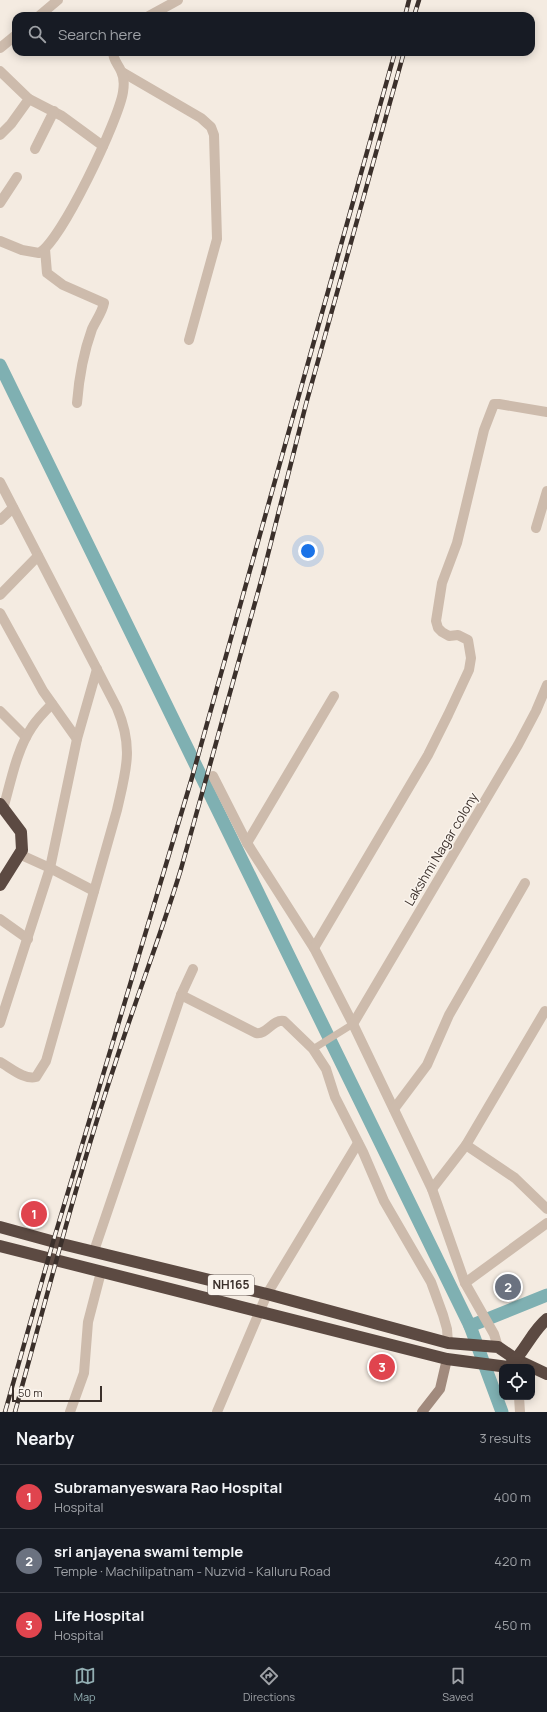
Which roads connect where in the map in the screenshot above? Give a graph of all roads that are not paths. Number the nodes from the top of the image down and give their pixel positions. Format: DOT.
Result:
graph roads {
  1 [pos="58,0"];
  2 [pos="178,0"];
  3 [pos="44,12"];
  4 [pos="156,12"];
  5 [pos="12,38"];
  6 [pos="0,48"];
  7 [pos="113,56"];
  8 [pos="0,71"];
  9 [pos="122,72"];
  10 [pos="28,100"];
  11 [pos="54,111"];
  12 [pos="0,135"];
  13 [pos="104,146"];
  14 [pos="35,149"];
  15 [pos="17,177"];
  16 [pos="0,203"];
  17 [pos="0,241"];
  18 [pos="45,249"];
  19 [pos="189,340"];
  20 [pos="77,403"];
  21 [pos="547,412"];
  22 [pos="0,482"];
  23 [pos="547,491"];
  24 [pos="13,508"];
  25 [pos="0,520"];
  26 [pos="536,528"];
  27 [pos="38,556"];
  28 [pos="0,595"];
  29 [pos="0,613"];
  30 [pos="97,670"];
  31 [pos="547,685"];
  32 [pos="334,696"];
  33 [pos="52,704"];
  34 [pos="0,711"];
  35 [pos="26,737"];
  36 [pos="77,739"];
  37 [pos="213,776"];
  38 [pos="1,806"];
  39 [pos="247,843"];
  40 [pos="19,854"];
  41 [pos="50,868"];
  42 [pos="1,882"];
  43 [pos="525,883"];
  44 [pos="94,891"];
  45 [pos="0,919"];
  46 [pos="28,940"];
  47 [pos="314,948"];
  48 [pos="193,969"];
  49 [pos="181,996"];
  50 [pos="3,1004"];
  51 [pos="545,1011"];
  52 [pos="0,1023"];
  53 [pos="353,1024"];
  54 [pos="313,1049"];
  55 [pos="0,1062"];
  56 [pos="394,1109"];
  57 [pos="358,1143"];
  58 [pos="466,1145"];
  59 [pos="432,1189"];
  60 [pos="547,1209"];
  61 [pos="547,1223"];
  62 [pos="0,1227"];
  63 [pos="0,1246"];
  64 [pos="94,1251"];
  65 [pos="101,1272"];
  66 [pos="465,1282"];
  67 [pos="267,1294"];
  68 [pos="260,1311"];
  69 [pos="547,1319"];
  70 [pos="448,1343"];
  71 [pos="493,1346"];
  72 [pos="447,1359"];
  73 [pos="517,1363"];
  74 [pos="547,1374"];
  75 [pos="519,1400"];
  76 [pos="70,1412"];
  77 [pos="217,1412"];
  78 [pos="422,1412"];
  79 [pos="520,1412"];
  1 -- 3 [label="street"];
  2 -- 4 [label="street"];
  5 -- 6 [label="street"];
  7 -- 9 [label="street"];
  8 -- 10 [label="street"];
  9 -- 13 [label="street"];
  9 -- 19 [label="street"];
  10 -- 11 [label="street"];
  10 -- 12 [label="street"];
  11 -- 13 [label="street"];
  11 -- 14 [label="street"];
  13 -- 18 [label="street"];
  15 -- 16 [label="street"];
  17 -- 18 [label="street"];
  18 -- 20 [label="street"];
  21 -- 47 [label="street"];
  22 -- 24 [label="street"];
  23 -- 26 [label="street"];
  24 -- 25 [label="street"];
  24 -- 27 [label="street"];
  27 -- 28 [label="street"];
  27 -- 30 [label="street"];
  29 -- 33 [label="street"];
  30 -- 36 [label="street"];
  30 -- 44 [label="street"];
  31 -- 53 [label="street, Lakshmi Nagar colony"];
  32 -- 39 [label="street"];
  33 -- 35 [label="street"];
  33 -- 36 [label="street"];
  34 -- 35 [label="street"];
  35 -- 38 [label="street"];
  36 -- 41 [label="street"];
  37 -- 39 [label="street"];
  38 -- 40 [label="highway"];
  39 -- 47 [label="street"];
  40 -- 41 [label="street"];
  40 -- 42 [label="highway"];
  41 -- 44 [label="street"];
  41 -- 46 [label="street"];
  43 -- 56 [label="street"];
  44 -- 55 [label="street"];
  45 -- 46 [label="street"];
  46 -- 50 [label="street"];
  47 -- 53 [label="street"];
  48 -- 49 [label="street"];
  49 -- 54 [label="street"];
  49 -- 64 [label="street"];
  50 -- 52 [label="street"];
  51 -- 58 [label="street"];
  53 -- 54 [label="lane"];
  53 -- 56 [label="street"];
  54 -- 57 [label="street"];
  56 -- 59 [label="street"];
  57 -- 67 [label="street"];
  57 -- 70 [label="street"];
  58 -- 59 [label="street"];
  58 -- 60 [label="street"];
  59 -- 66 [label="street"];
  61 -- 66 [label="street"];
  62 -- 64 [label="highway, NH165"];
  63 -- 65 [label="highway, NH165"];
  64 -- 67 [label="highway, NH165"];
  65 -- 68 [label="highway, NH165"];
  65 -- 76 [label="street"];
  66 -- 71 [label="street"];
  67 -- 68 [label="street"];
  67 -- 70 [label="highway, NH165"];
  68 -- 72 [label="highway, NH165"];
  68 -- 77 [label="street"];
  69 -- 73 [label="highway"];
  70 -- 71 [label="highway, NH165"];
  71 -- 73 [label="highway"];
  72 -- 73 [label="highway, NH165"];
  72 -- 78 [label="street"];
  73 -- 74 [label="highway"];
  75 -- 79 [label="street"];
}
